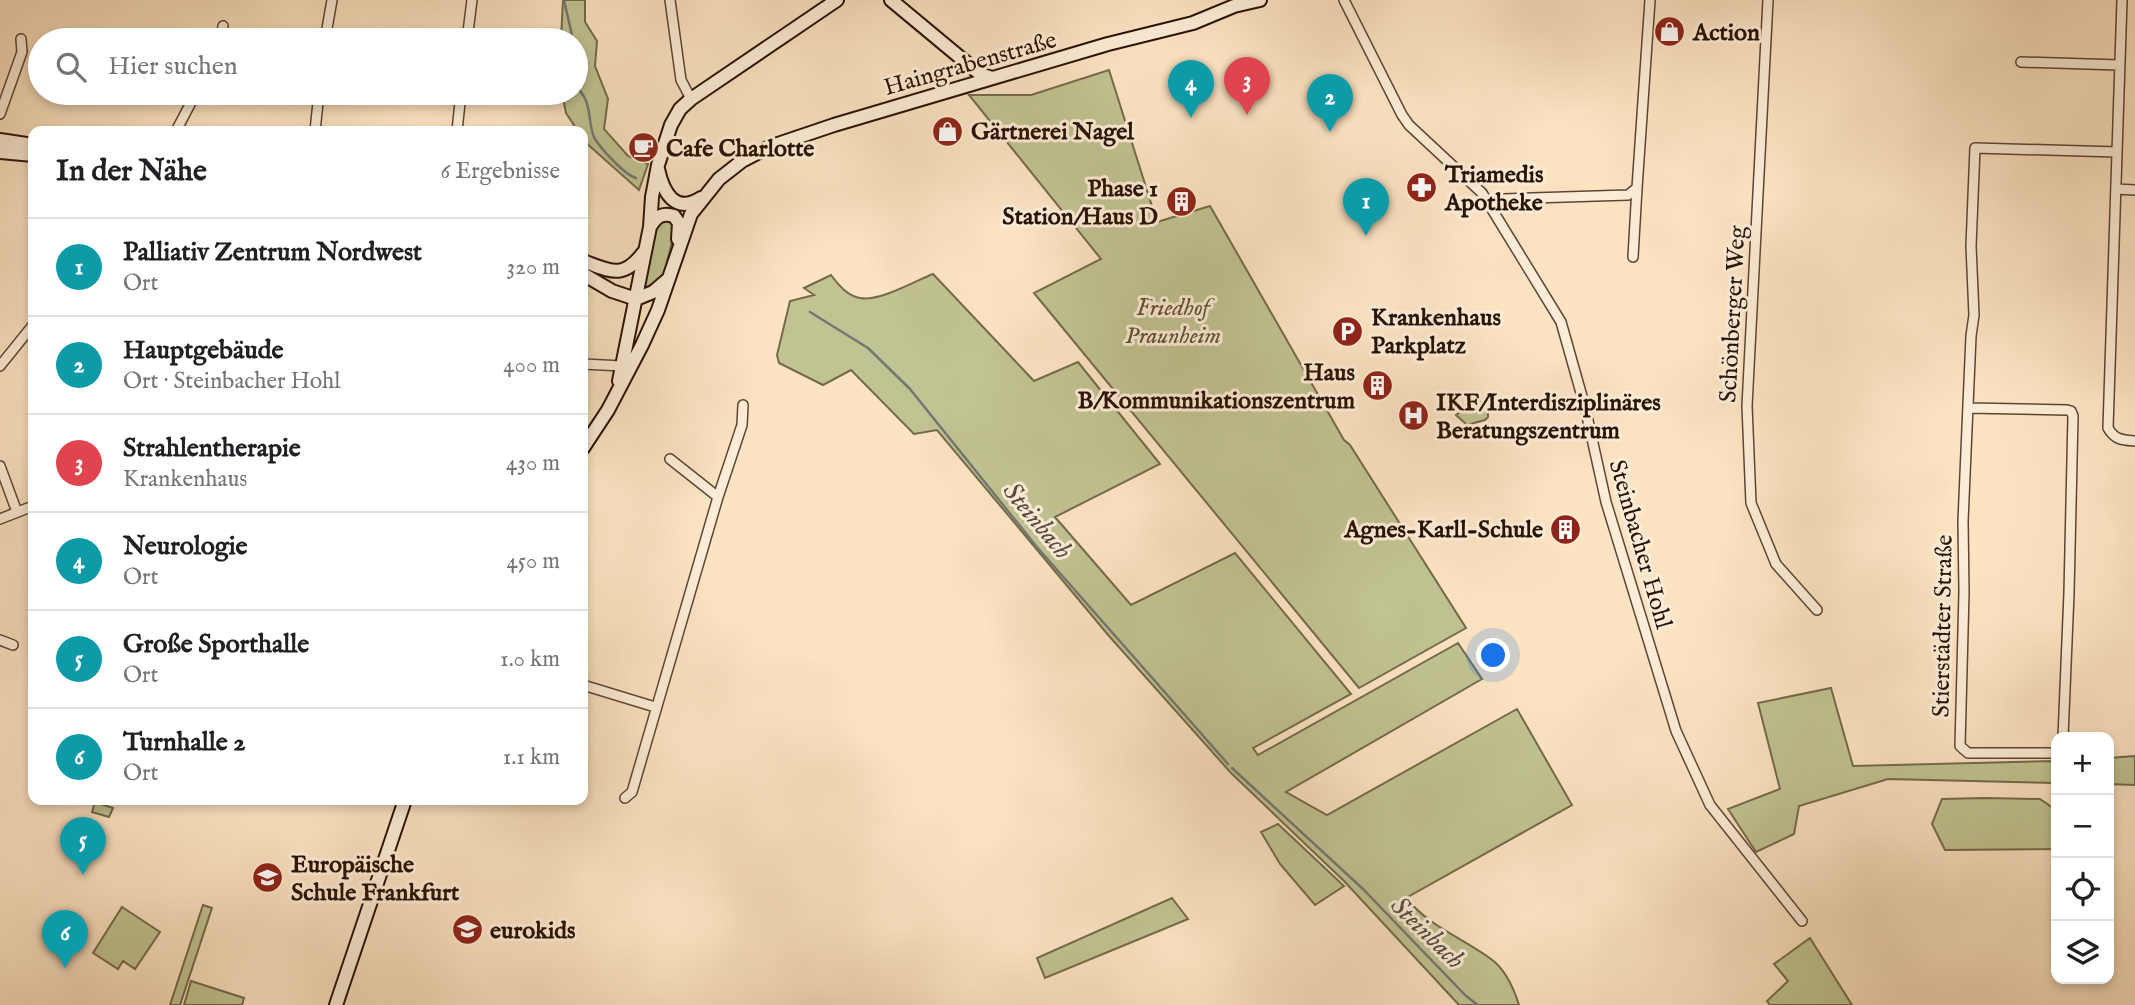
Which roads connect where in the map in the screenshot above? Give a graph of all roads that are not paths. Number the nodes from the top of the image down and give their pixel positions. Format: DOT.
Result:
graph roads {
  1 [pos="332,0"];
  2 [pos="471,0"];
  3 [pos="670,0"];
  4 [pos="837,0"];
  5 [pos="891,0"];
  6 [pos="1259,0"];
  7 [pos="1344,0"];
  8 [pos="1650,0"];
  9 [pos="1768,0"];
  10 [pos="2122,0"];
  11 [pos="328,28"];
  12 [pos="468,28"];
  13 [pos="22,39"];
  14 [pos="2021,62"];
  15 [pos="2120,65"];
  16 [pos="992,78"];
  17 [pos="691,99"];
  18 [pos="190,105"];
  19 [pos="318,105"];
  20 [pos="460,105"];
  21 [pos="0,114"];
  22 [pos="179,126"];
  23 [pos="316,126"];
  24 [pos="458,126"];
  25 [pos="0,140"];
  26 [pos="28,144"];
  27 [pos="0,152"];
  28 [pos="2117,152"];
  29 [pos="28,155"];
  30 [pos="658,165"];
  31 [pos="1637,188"];
  32 [pos="2116,189"];
  33 [pos="2135,190"];
  34 [pos="706,194"];
  35 [pos="1490,204"];
  36 [pos="650,227"];
  37 [pos="645,250"];
  38 [pos="677,250"];
  39 [pos="1633,257"];
  40 [pos="588,263"];
  41 [pos="588,277"];
  42 [pos="669,277"];
  43 [pos="636,299"];
  44 [pos="28,330"];
  45 [pos="588,364"];
  46 [pos="0,366"];
  47 [pos="622,366"];
  48 [pos="616,395"];
  49 [pos="743,405"];
  50 [pos="1968,408"];
  51 [pos="588,440"];
  52 [pos="2135,441"];
  53 [pos="670,459"];
  54 [pos="0,466"];
  55 [pos="718,497"];
  56 [pos="28,508"];
  57 [pos="17,512"];
  58 [pos="0,519"];
  59 [pos="1817,610"];
  60 [pos="0,640"];
  61 [pos="13,645"];
  62 [pos="588,687"];
  63 [pos="655,707"];
  64 [pos="2063,732"];
  65 [pos="2051,753"];
  66 [pos="625,798"];
  67 [pos="403,805"];
  68 [pos="1802,921"];
  69 [pos="336,1005"];
  1 -- 11 [label="street"];
  2 -- 12 [label="street"];
  3 -- 17 [label="street"];
  4 -- 17 [label="main road"];
  5 -- 16 [label="main road"];
  6 -- 16 [label="main road, Haingrabenstraße"];
  7 -- 35 [label="street, Steinbacher Hohl"];
  8 -- 31 [label="street"];
  9 -- 59 [label="street, Schönberger Weg"];
  10 -- 15 [label="street"];
  13 -- 21 [label="street"];
  14 -- 15 [label="street"];
  15 -- 28 [label="street"];
  16 -- 34 [label="main road, Haingrabenstraße"];
  17 -- 30 [label="main road"];
  18 -- 22 [label="street"];
  19 -- 23 [label="street"];
  20 -- 24 [label="street"];
  25 -- 26 [label="main road"];
  27 -- 29 [label="main road"];
  28 -- 32 [label="street"];
  28 -- 50 [label="street, Stierstädter Straße"];
  30 -- 34 [label="main road"];
  30 -- 36 [label="main road"];
  31 -- 35 [label="street"];
  31 -- 39 [label="street"];
  32 -- 33 [label="street"];
  32 -- 52 [label="street"];
  34 -- 38 [label="main road, Haingrabenstraße"];
  35 -- 68 [label="street, Steinbacher Hohl"];
  36 -- 37 [label="main road"];
  36 -- 38 [label="main road"];
  37 -- 40 [label="main road"];
  37 -- 43 [label="main road"];
  38 -- 42 [label="main road, Haingrabenstraße"];
  41 -- 43 [label="main road"];
  42 -- 43 [label="main road"];
  42 -- 48 [label="main road, Haingrabenstraße"];
  43 -- 47 [label="main road"];
  44 -- 46 [label="street"];
  45 -- 47 [label="street"];
  47 -- 48 [label="main road"];
  48 -- 51 [label="main road, Haingrabenstraße"];
  49 -- 55 [label="street"];
  50 -- 64 [label="street"];
  50 -- 65 [label="street, Stierstädter Straße"];
  53 -- 55 [label="street"];
  54 -- 57 [label="street"];
  55 -- 63 [label="street"];
  56 -- 57 [label="street"];
  57 -- 58 [label="street"];
  60 -- 61 [label="street"];
  62 -- 63 [label="street"];
  63 -- 66 [label="street"];
  67 -- 69 [label="main road"];
}
